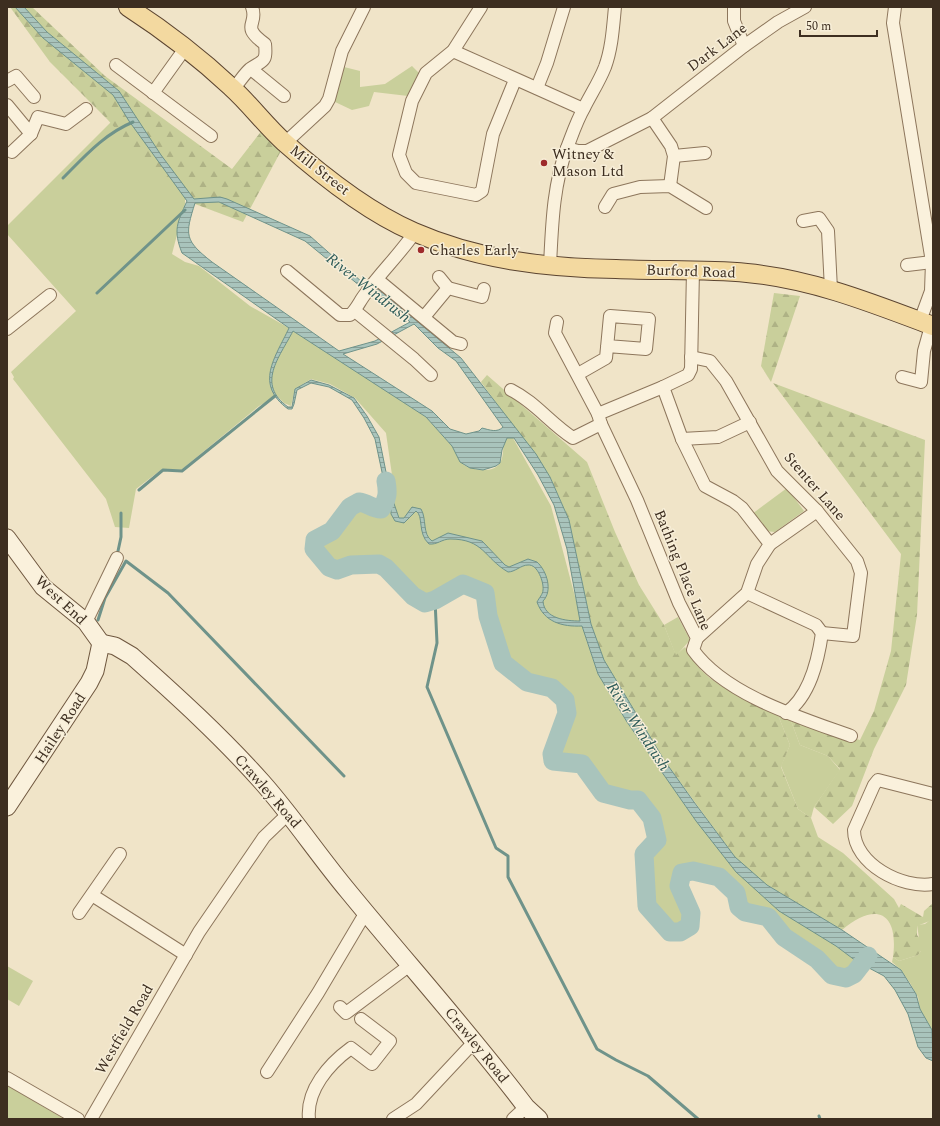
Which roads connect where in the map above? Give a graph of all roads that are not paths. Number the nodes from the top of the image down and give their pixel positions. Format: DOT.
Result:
graph roads {
  1 [pos="128,7"];
  2 [pos="252,7"];
  3 [pos="364,7"];
  4 [pos="481,7"];
  5 [pos="564,7"];
  6 [pos="615,7"];
  7 [pos="734,7"];
  8 [pos="805,7"];
  9 [pos="895,7"];
  10 [pos="744,46"];
  11 [pos="186,47"];
  12 [pos="452,51"];
  13 [pos="116,65"];
  14 [pos="250,69"];
  15 [pos="515,80"];
  16 [pos="7,81"];
  17 [pos="537,88"];
  18 [pos="233,89"];
  19 [pos="153,93"];
  20 [pos="284,96"];
  21 [pos="28,97"];
  22 [pos="7,105"];
  23 [pos="86,109"];
  24 [pos="583,109"];
  25 [pos="652,118"];
  26 [pos="31,134"];
  27 [pos="211,136"];
  28 [pos="285,143"];
  29 [pos="567,148"];
  30 [pos="12,152"];
  31 [pos="705,153"];
  32 [pos="674,156"];
  33 [pos="670,186"];
  34 [pos="605,208"];
  35 [pos="706,208"];
  36 [pos="803,221"];
  37 [pos="415,232"];
  38 [pos="932,262"];
  39 [pos="550,265"];
  40 [pos="907,265"];
  41 [pos="693,270"];
  42 [pos="287,271"];
  43 [pos="439,277"];
  44 [pos="376,281"];
  45 [pos="448,288"];
  46 [pos="484,289"];
  47 [pos="831,289"];
  48 [pos="932,291"];
  49 [pos="50,295"];
  50 [pos="355,311"];
  51 [pos="424,317"];
  52 [pos="556,322"];
  53 [pos="928,325"];
  54 [pos="7,330"];
  55 [pos="461,344"];
  56 [pos="607,346"];
  57 [pos="690,357"];
  58 [pos="578,374"];
  59 [pos="431,375"];
  60 [pos="902,377"];
  61 [pos="663,387"];
  62 [pos="511,390"];
  63 [pos="600,419"];
  64 [pos="750,422"];
  65 [pos="682,439"];
  66 [pos="817,511"];
  67 [pos="7,538"];
  68 [pos="770,544"];
  69 [pos="117,558"];
  70 [pos="747,593"];
  71 [pos="86,622"];
  72 [pos="822,633"];
  73 [pos="697,638"];
  74 [pos="101,642"];
  75 [pos="786,713"];
  76 [pos="851,736"];
  77 [pos="933,794"];
  78 [pos="7,807"];
  79 [pos="289,813"];
  80 [pos="120,854"];
  81 [pos="933,884"];
  82 [pos="92,895"];
  83 [pos="366,912"];
  84 [pos="79,913"];
  85 [pos="186,955"];
  86 [pos="410,965"];
  87 [pos="474,1042"];
  88 [pos="267,1072"];
  89 [pos="7,1078"];
  90 [pos="526,1107"];
  91 [pos="78,1119"];
  92 [pos="91,1119"];
  93 [pos="309,1119"];
  94 [pos="393,1119"];
  95 [pos="513,1119"];
  96 [pos="538,1119"];
  1 -- 11 [label="main road, Mill Street"];
  2 -- 14 [label="street"];
  3 -- 28 [label="street"];
  4 -- 12 [label="street"];
  5 -- 17 [label="street"];
  6 -- 24 [label="street"];
  7 -- 10 [label="street"];
  8 -- 10 [label="street, Dark Lane"];
  9 -- 38 [label="street"];
  10 -- 25 [label="street, Dark Lane"];
  11 -- 18 [label="main road, Mill Street"];
  11 -- 19 [label="street"];
  12 -- 15 [label="street"];
  12 -- 15 [label="street"];
  13 -- 19 [label="street"];
  14 -- 18 [label="street"];
  14 -- 20 [label="street"];
  15 -- 17 [label="street"];
  16 -- 21 [label="street"];
  17 -- 24 [label="street"];
  18 -- 28 [label="main road, Mill Street"];
  19 -- 27 [label="street"];
  22 -- 26 [label="street"];
  23 -- 26 [label="street"];
  24 -- 29 [label="street"];
  25 -- 29 [label="street, Dark Lane"];
  25 -- 32 [label="street"];
  26 -- 30 [label="street"];
  28 -- 37 [label="main road, Mill Street"];
  29 -- 39 [label="street"];
  31 -- 32 [label="street"];
  32 -- 33 [label="street"];
  33 -- 34 [label="street"];
  33 -- 35 [label="street"];
  36 -- 47 [label="street"];
  37 -- 39 [label="main road, Mill Street"];
  37 -- 44 [label="street"];
  38 -- 40 [label="street"];
  38 -- 48 [label="street"];
  39 -- 41 [label="main road, Burford Road"];
  41 -- 47 [label="main road, Burford Road"];
  41 -- 57 [label="street"];
  42 -- 50 [label="street"];
  43 -- 45 [label="street"];
  44 -- 50 [label="street"];
  44 -- 51 [label="street"];
  45 -- 46 [label="street"];
  45 -- 51 [label="street"];
  47 -- 53 [label="main road, Burford Road"];
  48 -- 53 [label="street"];
  49 -- 54 [label="street"];
  50 -- 59 [label="street"];
  51 -- 55 [label="street"];
  52 -- 58 [label="street, Bathing Place Lane"];
  53 -- 60 [label="street"];
  56 -- 58 [label="street"];
  57 -- 61 [label="street"];
  57 -- 64 [label="street, Stenter Lane"];
  58 -- 63 [label="street, Bathing Place Lane"];
  61 -- 63 [label="street"];
  61 -- 65 [label="street"];
  62 -- 63 [label="street"];
  63 -- 73 [label="street, Bathing Place Lane"];
  64 -- 65 [label="street"];
  64 -- 66 [label="street, Stenter Lane"];
  65 -- 68 [label="street"];
  66 -- 68 [label="street"];
  66 -- 72 [label="street, Stenter Lane"];
  67 -- 71 [label="street, West End"];
  68 -- 70 [label="street"];
  69 -- 71 [label="street"];
  70 -- 72 [label="street"];
  70 -- 73 [label="street"];
  71 -- 74 [label="street, West End"];
  72 -- 75 [label="street"];
  73 -- 75 [label="street, Bathing Place Lane"];
  74 -- 78 [label="street, Hailey Road"];
  74 -- 79 [label="street, Crawley Road"];
  75 -- 76 [label="street, Bathing Place Lane"];
  77 -- 81 [label="street"];
  79 -- 83 [label="street, Crawley Road"];
  79 -- 85 [label="street, Westfield Road"];
  80 -- 82 [label="street"];
  82 -- 84 [label="street"];
  82 -- 85 [label="street"];
  83 -- 86 [label="street, Crawley Road"];
  83 -- 88 [label="street"];
  85 -- 92 [label="street, Westfield Road"];
  86 -- 87 [label="street, Crawley Road"];
  86 -- 93 [label="street"];
  87 -- 90 [label="street, Crawley Road"];
  87 -- 94 [label="street"];
  89 -- 91 [label="street"];
  90 -- 95 [label="street"];
  90 -- 96 [label="street, Crawley Road"];
}
